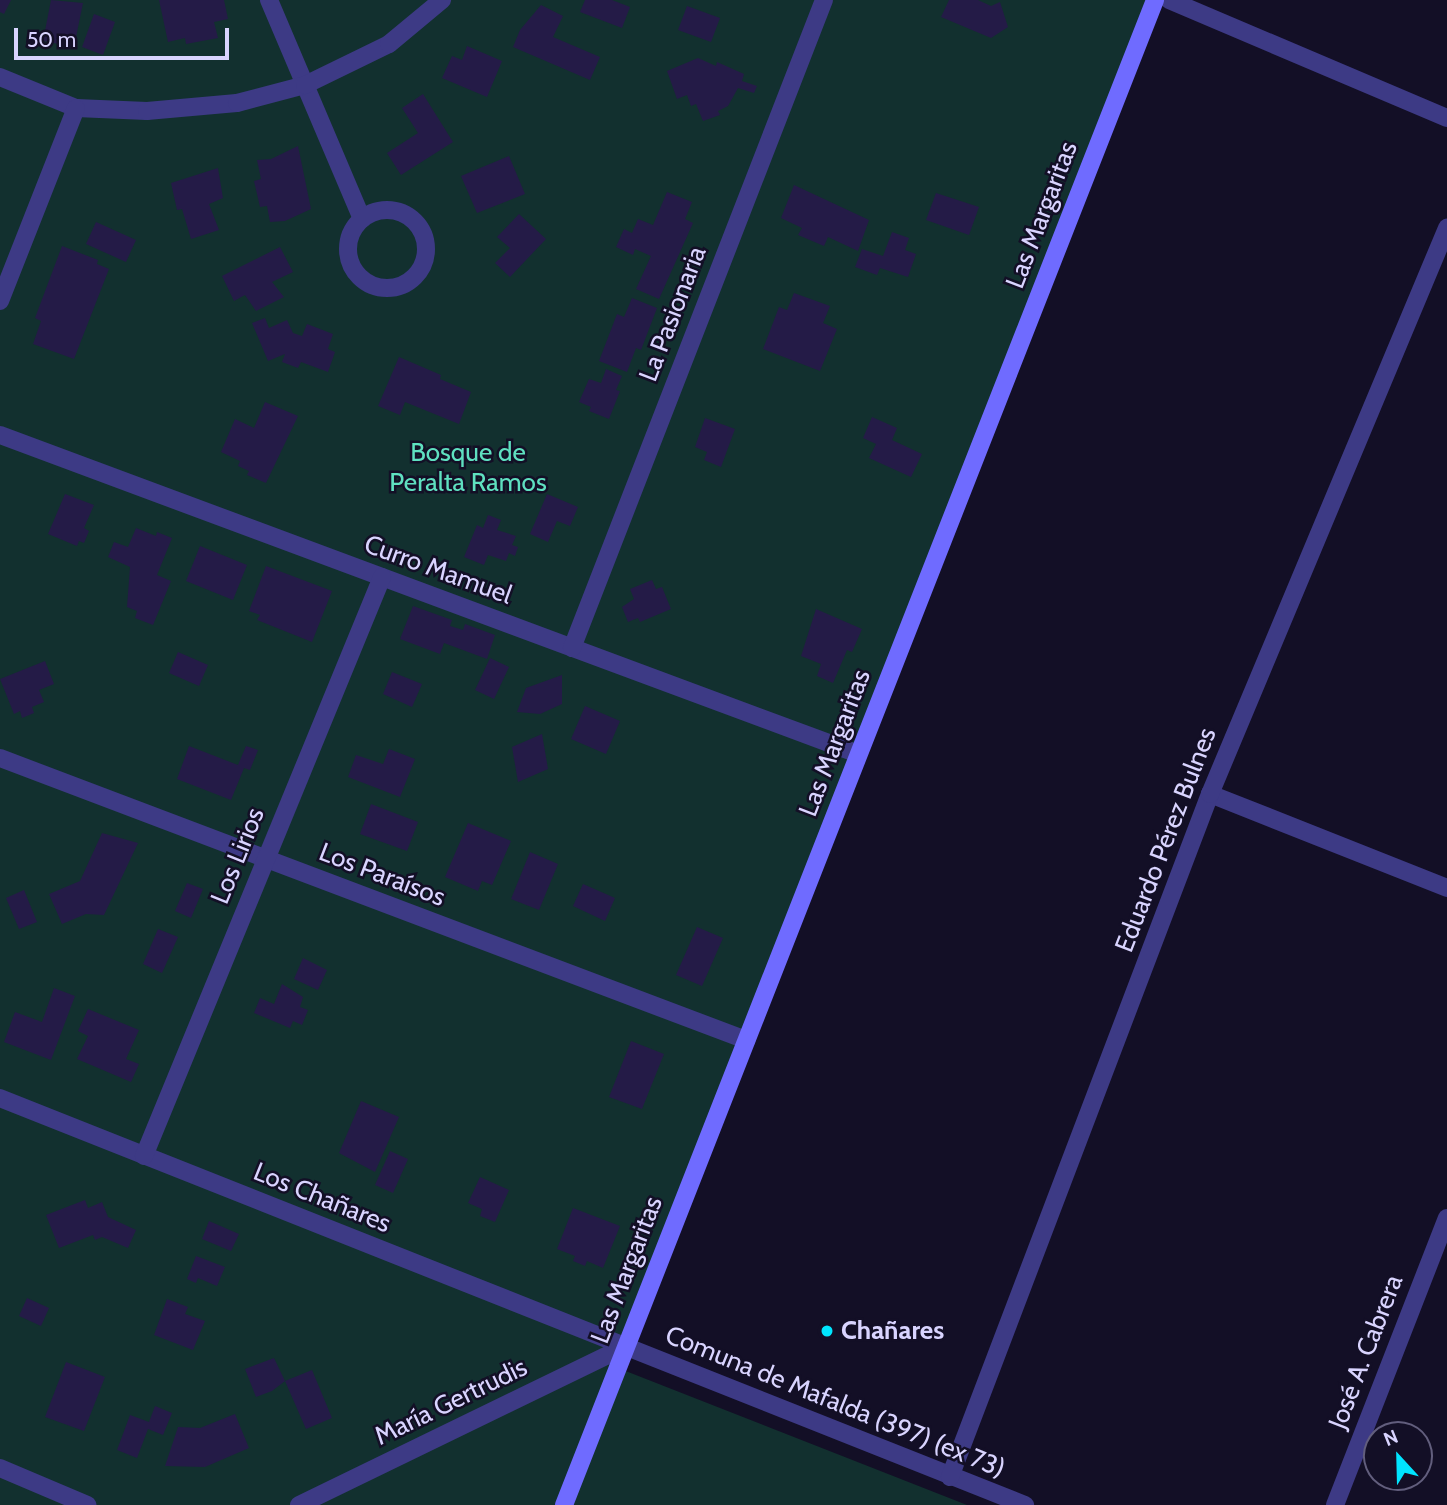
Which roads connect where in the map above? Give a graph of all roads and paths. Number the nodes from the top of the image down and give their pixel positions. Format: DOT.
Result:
graph roads {
  1 [pos="269,0"];
  2 [pos="442,0"];
  3 [pos="824,0"];
  4 [pos="1155,0"];
  5 [pos="1169,0"];
  6 [pos="0,77"];
  7 [pos="305,85"];
  8 [pos="76,108"];
  9 [pos="1447,118"];
  10 [pos="362,219"];
  11 [pos="1447,228"];
  12 [pos="0,301"];
  13 [pos="0,435"];
  14 [pos="382,577"];
  15 [pos="572,648"];
  16 [pos="858,754"];
  17 [pos="0,758"];
  18 [pos="1210,794"];
  19 [pos="265,859"];
  20 [pos="1447,888"];
  21 [pos="746,1040"];
  22 [pos="0,1098"];
  23 [pos="144,1156"];
  24 [pos="1447,1219"];
  25 [pos="625,1347"];
  26 [pos="0,1468"];
  27 [pos="950,1477"];
  28 [pos="87,1505"];
  29 [pos="299,1505"];
  30 [pos="564,1505"];
  31 [pos="1026,1505"];
  32 [pos="1335,1505"];
  1 -- 7 [label="street"];
  2 -- 7 [label="street"];
  3 -- 15 [label="street, La Pasionaria"];
  4 -- 16 [label="street, Las Margaritas"];
  5 -- 9 [label="street"];
  6 -- 8 [label="street"];
  7 -- 8 [label="street"];
  7 -- 10 [label="street"];
  8 -- 12 [label="street"];
  10 -- 10 [label="street"];
  11 -- 18 [label="street, Eduardo Pérez Bulnes"];
  13 -- 14 [label="street, Curro Mamuel"];
  14 -- 15 [label="street, Curro Mamuel"];
  14 -- 19 [label="street, Los Lirios"];
  15 -- 16 [label="street, Curro Mamuel"];
  16 -- 21 [label="street, Las Margaritas"];
  17 -- 19 [label="street, Los Paraísos"];
  18 -- 20 [label="street"];
  18 -- 27 [label="street, Eduardo Pérez Bulnes"];
  19 -- 21 [label="street, Los Paraísos"];
  19 -- 23 [label="street, Los Lirios"];
  21 -- 25 [label="street, Las Margaritas"];
  22 -- 23 [label="street, Los Chañares"];
  23 -- 25 [label="street, Los Chañares"];
  24 -- 32 [label="street, José A. Cabrera"];
  25 -- 27 [label="street, Comuna de Mafalda (397) (ex 73)"];
  25 -- 29 [label="street, María Gertrudis"];
  25 -- 30 [label="street, Las Margaritas"];
  26 -- 28 [label="street"];
  27 -- 31 [label="street, Comuna de Mafalda (397) (ex 73)"];
}
